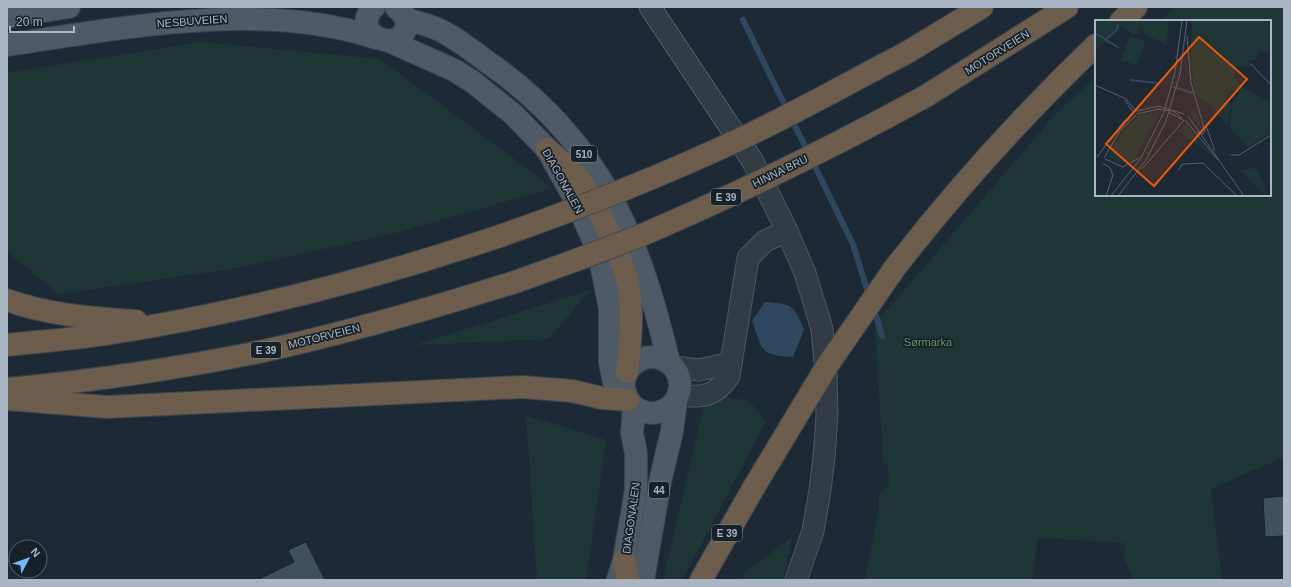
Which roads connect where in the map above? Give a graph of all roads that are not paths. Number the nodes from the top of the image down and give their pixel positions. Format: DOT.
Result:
graph roads {
  1 [pos="69,7"];
  2 [pos="374,7"];
  3 [pos="650,7"];
  4 [pos="982,7"];
  5 [pos="1066,7"];
  6 [pos="1136,7"];
  7 [pos="404,12"];
  8 [pos="7,17"];
  9 [pos="1122,20"];
  10 [pos="383,40"];
  11 [pos="7,45"];
  12 [pos="1095,46"];
  13 [pos="926,96"];
  14 [pos="547,148"];
  15 [pos="787,231"];
  16 [pos="518,281"];
  17 [pos="7,300"];
  18 [pos="167,324"];
  19 [pos="7,345"];
  20 [pos="731,363"];
  21 [pos="671,365"];
  22 [pos="627,372"];
  23 [pos="7,389"];
  24 [pos="677,398"];
  25 [pos="7,399"];
  26 [pos="629,401"];
  27 [pos="754,487"];
  28 [pos="626,570"];
  29 [pos="618,580"];
  30 [pos="643,580"];
  31 [pos="701,580"];
  32 [pos="718,580"];
  33 [pos="796,580"];
  1 -- 8 [label="main road"];
  2 -- 10 [label="main road"];
  3 -- 15 [label="lane"];
  4 -- 18 [label="highway, bridge"];
  5 -- 13 [label="highway, MOTORVEIEN / E 39"];
  6 -- 9 [label="highway"];
  7 -- 10 [label="main road, 510"];
  7 -- 21 [label="main road, 510"];
  10 -- 11 [label="main road, NESBUVEIEN / 510"];
  10 -- 14 [label="main road, DIAGONALEN / 510"];
  12 -- 27 [label="highway, E 39, bridge"];
  13 -- 16 [label="highway, HINNA BRU / E 39, bridge"];
  14 -- 22 [label="highway, 510"];
  14 -- 26 [label="main road, DIAGONALEN / 510"];
  15 -- 20 [label="lane"];
  15 -- 33 [label="lane"];
  16 -- 23 [label="highway, MOTORVEIEN / E 39"];
  17 -- 18 [label="highway"];
  18 -- 19 [label="highway"];
  20 -- 21 [label="lane"];
  20 -- 24 [label="lane"];
  21 -- 22 [label="main road"];
  21 -- 24 [label="main road, 44"];
  22 -- 26 [label="main road, 44"];
  24 -- 26 [label="main road"];
  24 -- 30 [label="main road, DIAGONALEN / 44"];
  25 -- 26 [label="highway"];
  26 -- 28 [label="main road, DIAGONALEN / 44"];
  27 -- 31 [label="highway, E 39"];
  27 -- 32 [label="highway, E 39"];
  28 -- 29 [label="main road, DIAGONALEN / 44"];
}
